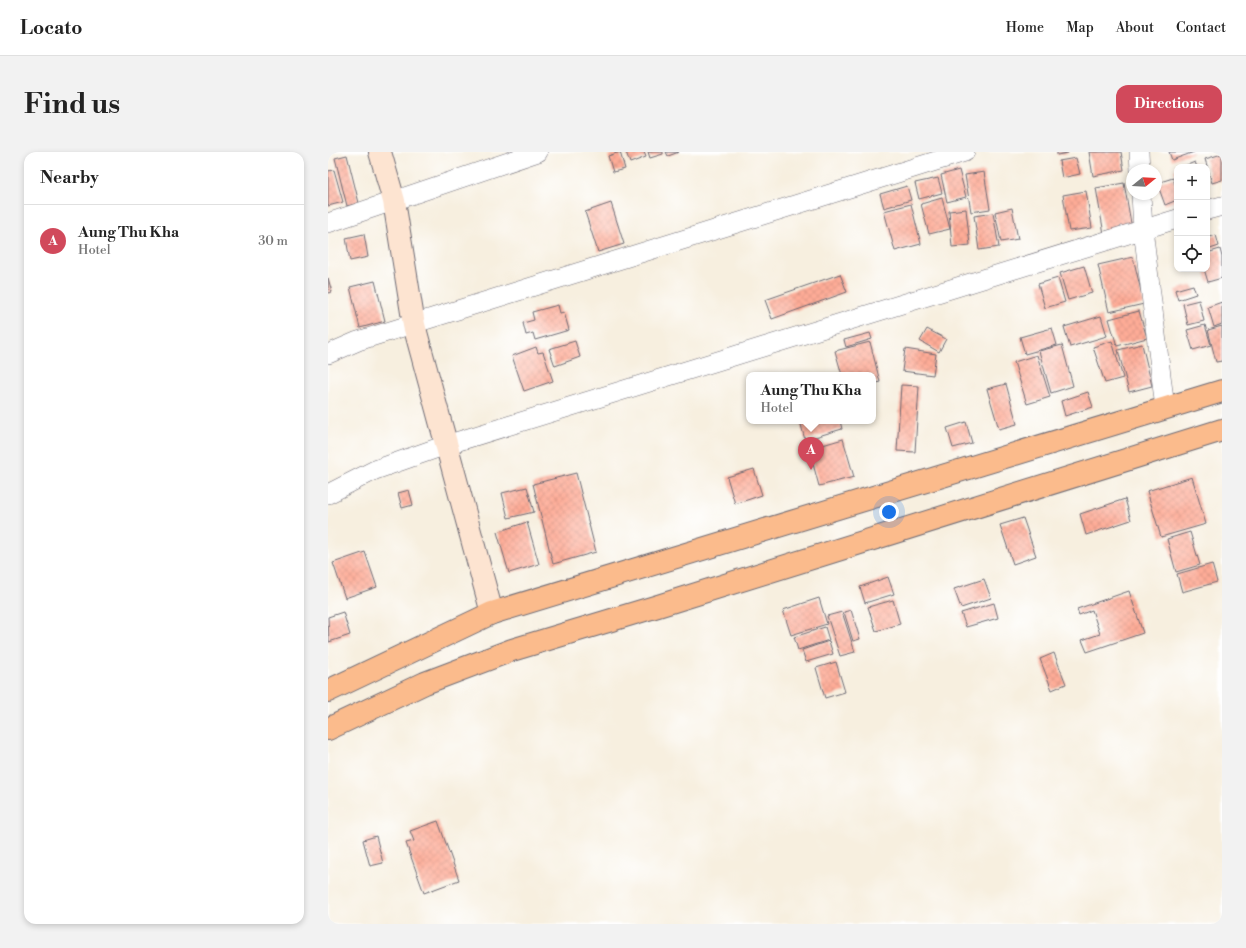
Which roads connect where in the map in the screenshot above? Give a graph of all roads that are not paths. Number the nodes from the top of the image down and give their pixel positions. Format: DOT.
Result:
graph roads {
  1 [pos="380,152"];
  2 [pos="538,152"];
  3 [pos="965,152"];
  4 [pos="1139,152"];
  5 [pos="1140,164"];
  6 [pos="1141,200"];
  7 [pos="394,201"];
  8 [pos="1222,206"];
  9 [pos="1210,209"];
  10 [pos="1174,220"];
  11 [pos="328,223"];
  12 [pos="1143,229"];
  13 [pos="414,325"];
  14 [pos="328,354"];
  15 [pos="1222,391"];
  16 [pos="1165,408"];
  17 [pos="1222,430"];
  18 [pos="446,445"];
  19 [pos="328,494"];
  20 [pos="492,613"];
  21 [pos="328,691"];
  22 [pos="328,729"];
  1 -- 7 [label="street"];
  2 -- 7 [label="street"];
  3 -- 13 [label="street"];
  4 -- 5 [label="street"];
  6 -- 12 [label="street"];
  7 -- 11 [label="street"];
  7 -- 13 [label="street"];
  8 -- 9 [label="street"];
  10 -- 12 [label="street"];
  12 -- 16 [label="street"];
  12 -- 18 [label="street"];
  13 -- 14 [label="street"];
  13 -- 18 [label="street"];
  15 -- 16 [label="highway"];
  16 -- 20 [label="highway"];
  17 -- 22 [label="highway"];
  18 -- 19 [label="street"];
  18 -- 20 [label="street"];
  20 -- 21 [label="highway"];
}
